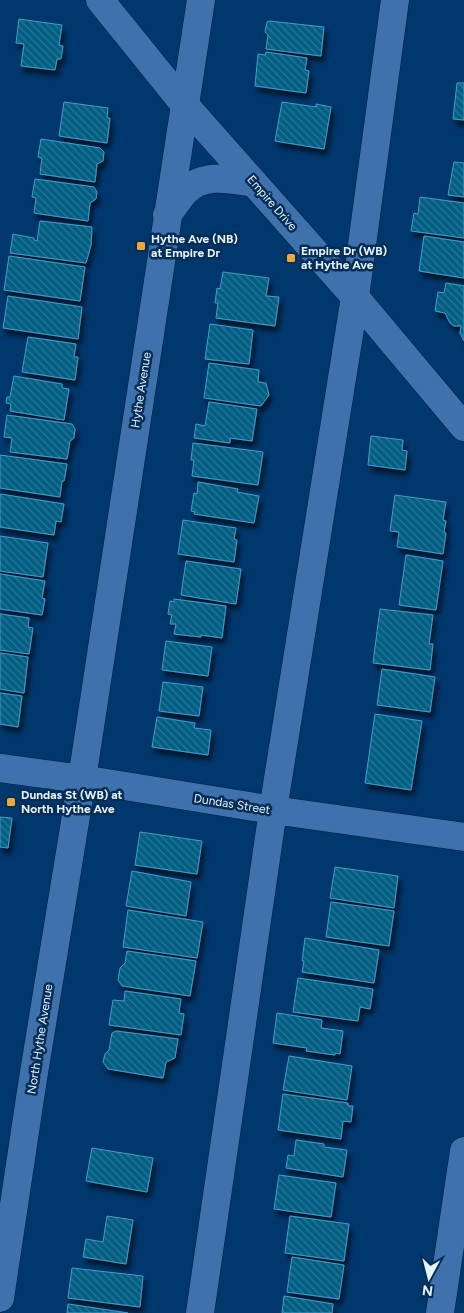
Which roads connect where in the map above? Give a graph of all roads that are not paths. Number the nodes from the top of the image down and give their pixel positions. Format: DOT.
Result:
graph roads {
  1 [pos="100,0"];
  2 [pos="201,0"];
  3 [pos="395,0"];
  4 [pos="184,104"];
  5 [pos="254,183"];
  6 [pos="167,215"];
  7 [pos="355,297"];
  8 [pos="464,427"];
  9 [pos="0,768"];
  10 [pos="82,780"];
  11 [pos="274,810"];
  12 [pos="464,837"];
  13 [pos="464,1151"];
  14 [pos="458,1241"];
  15 [pos="0,1298"];
  16 [pos="200,1313"];
  17 [pos="440,1313"];
  1 -- 4 [label="street, Empire Drive"];
  2 -- 4 [label="street, Hythe Avenue"];
  3 -- 7 [label="street"];
  4 -- 5 [label="street, Empire Drive"];
  4 -- 6 [label="street, Hythe Avenue"];
  5 -- 6 [label="street"];
  5 -- 7 [label="street, Empire Drive"];
  6 -- 10 [label="street, Hythe Avenue"];
  7 -- 8 [label="street, Empire Drive"];
  7 -- 11 [label="street"];
  9 -- 10 [label="street, Dundas Street"];
  10 -- 11 [label="street, Dundas Street"];
  10 -- 15 [label="street, North Hythe Avenue"];
  11 -- 12 [label="street, Dundas Street"];
  11 -- 16 [label="street"];
  13 -- 14 [label="street"];
  14 -- 17 [label="street"];
}
